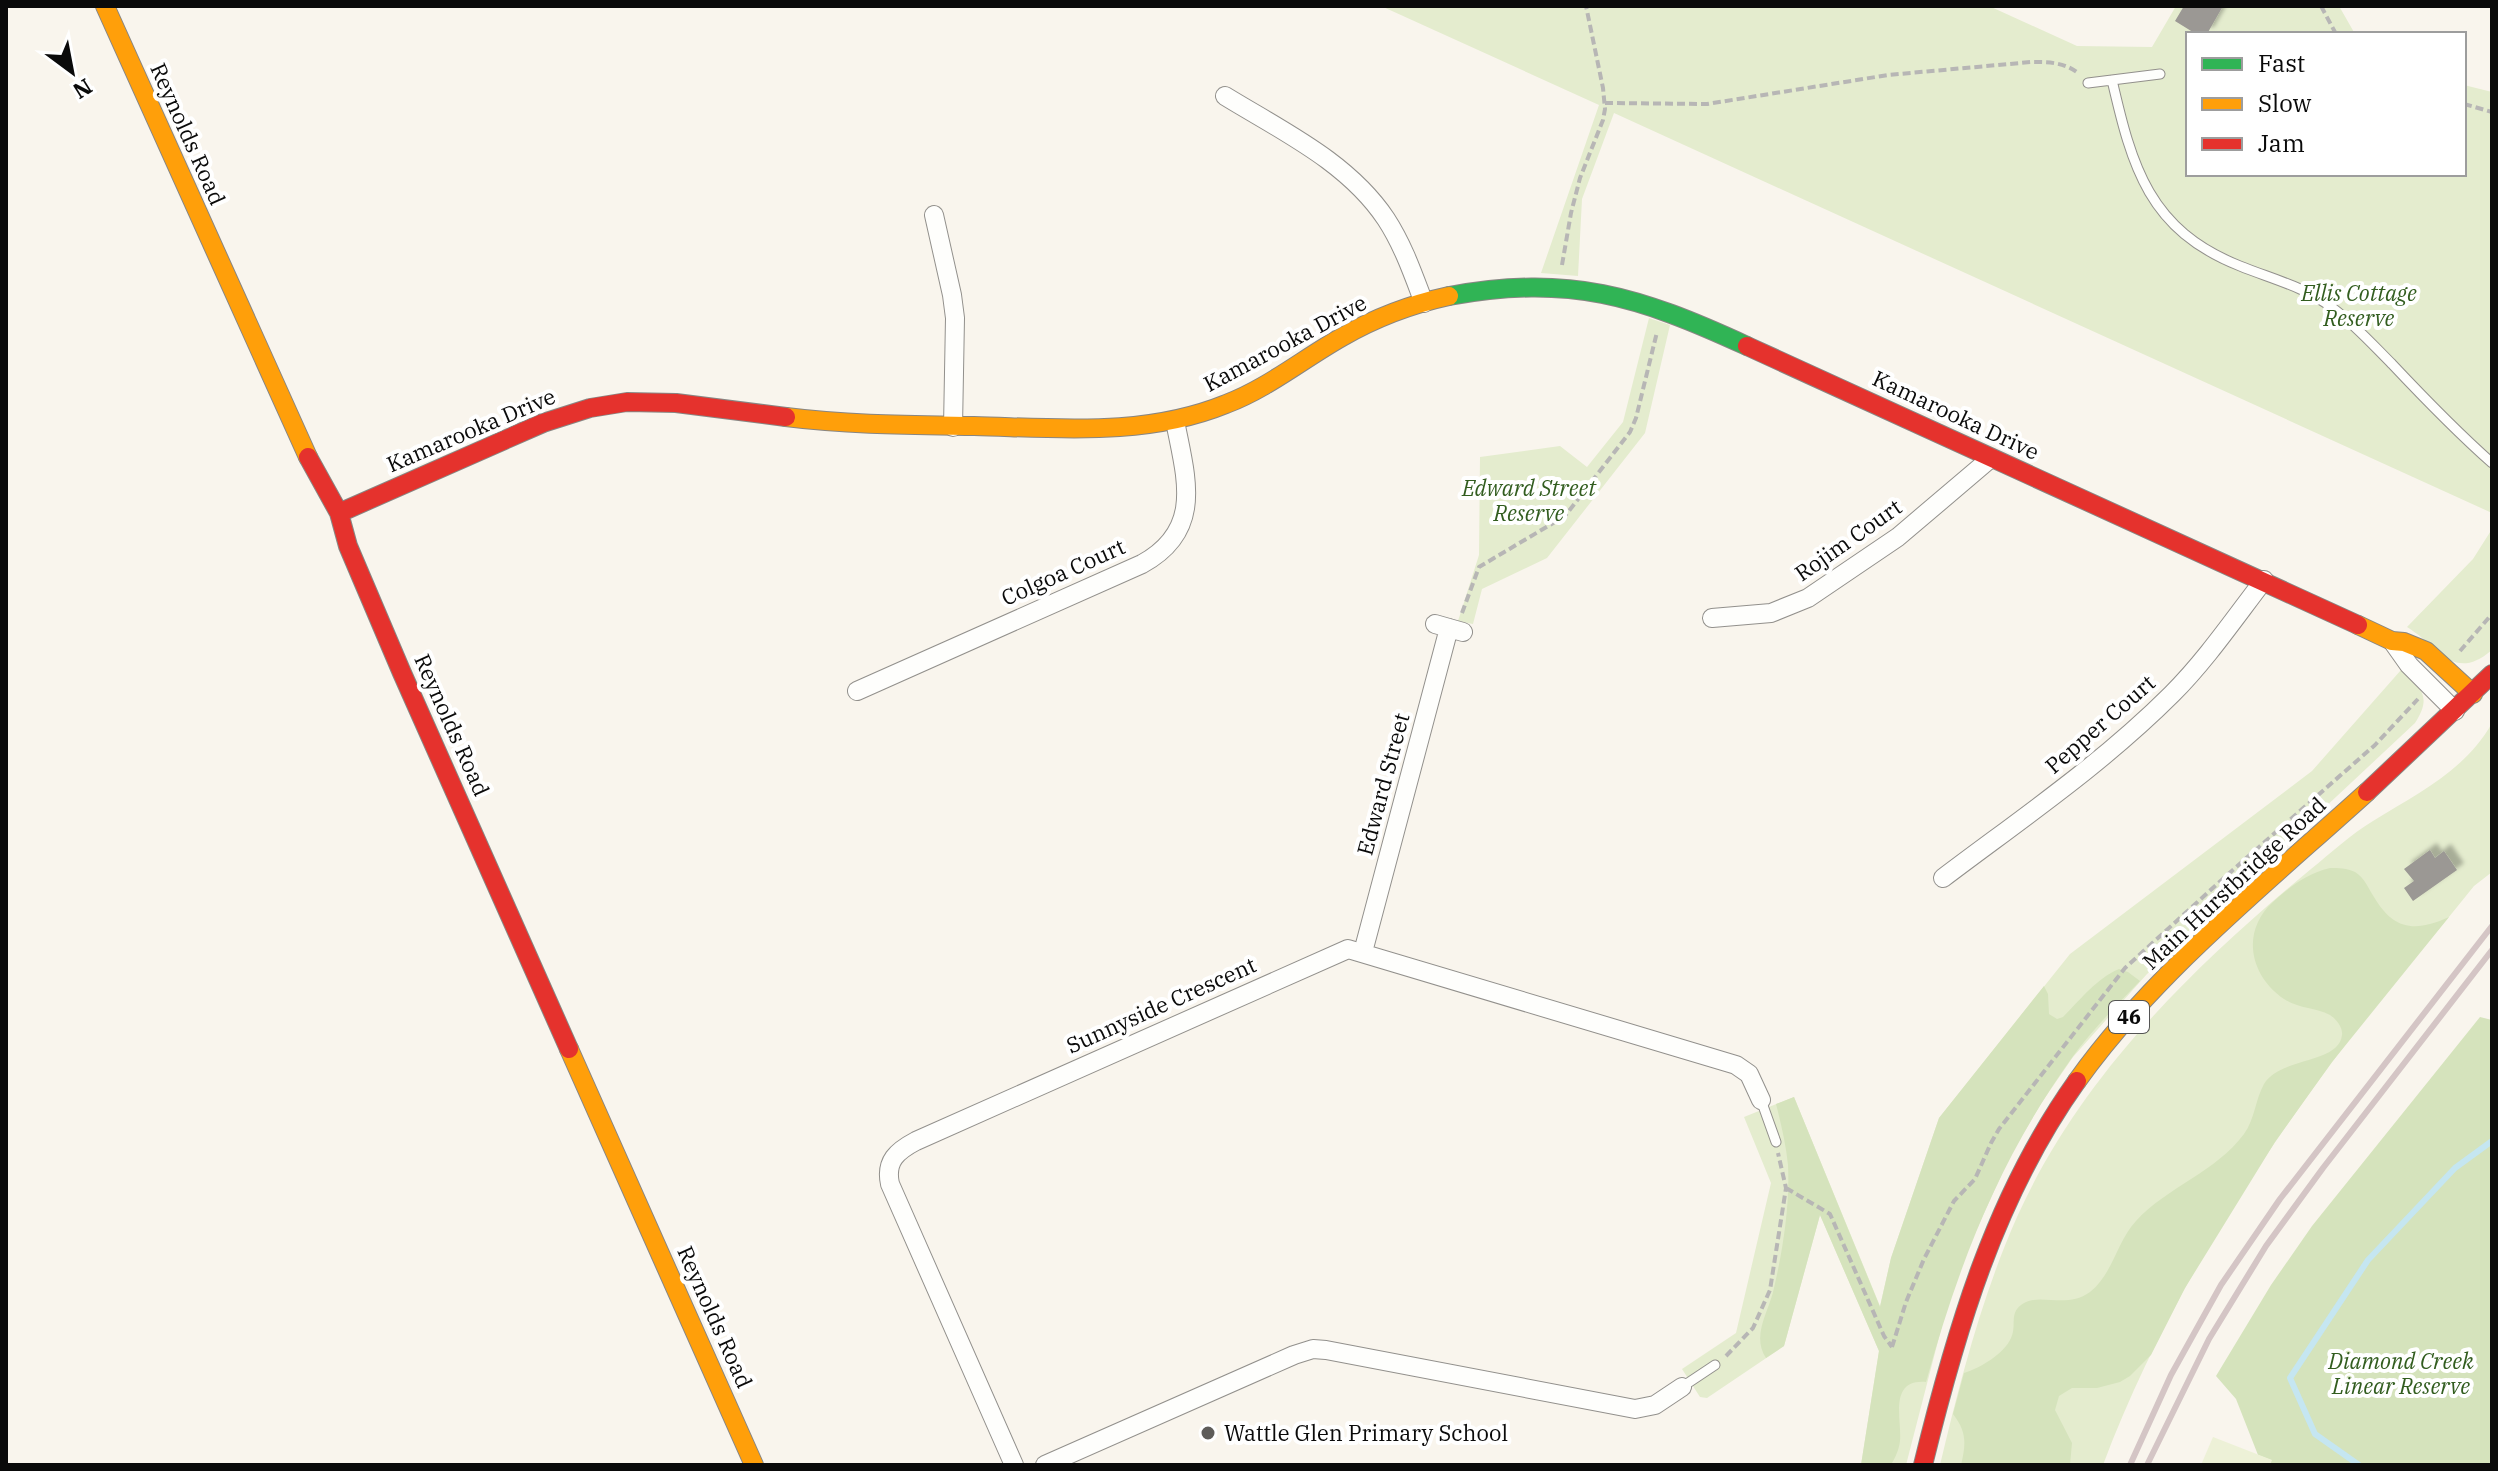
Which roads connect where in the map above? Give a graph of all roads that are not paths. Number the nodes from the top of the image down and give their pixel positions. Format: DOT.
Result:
graph roads {
  1 [pos="105,6"];
  2 [pos="2160,74"];
  3 [pos="2112,80"];
  4 [pos="2088,83"];
  5 [pos="1225,96"];
  6 [pos="934,215"];
  7 [pos="1424,303"];
  8 [pos="1175,421"];
  9 [pos="953,427"];
  10 [pos="1991,458"];
  11 [pos="2492,463"];
  12 [pos="339,513"];
  13 [pos="2264,580"];
  14 [pos="1712,618"];
  15 [pos="1451,629"];
  16 [pos="2392,641"];
  17 [pos="2492,674"];
  18 [pos="857,691"];
  19 [pos="2473,694"];
  20 [pos="2455,711"];
  21 [pos="1943,878"];
  22 [pos="1363,952"];
  23 [pos="1761,1100"];
  24 [pos="1776,1142"];
  25 [pos="1715,1365"];
  26 [pos="1682,1387"];
  27 [pos="754,1465"];
  28 [pos="1014,1465"];
  29 [pos="1045,1465"];
  30 [pos="1923,1465"];
  1 -- 12 [label="street, Reynolds Road"];
  2 -- 3 [label="lane"];
  3 -- 4 [label="lane"];
  3 -- 11 [label="lane"];
  5 -- 7 [label="street"];
  6 -- 9 [label="street"];
  7 -- 8 [label="street, Kamarooka Drive"];
  7 -- 10 [label="street, Kamarooka Drive"];
  8 -- 9 [label="street, Kamarooka Drive"];
  8 -- 18 [label="street, Colgoa Court"];
  9 -- 12 [label="street, Kamarooka Drive"];
  10 -- 13 [label="street, Kamarooka Drive"];
  10 -- 14 [label="street, Rojim Court"];
  12 -- 27 [label="street, Reynolds Road"];
  13 -- 16 [label="street, Kamarooka Drive"];
  13 -- 21 [label="street, Pepper Court"];
  15 -- 22 [label="street, Edward Street"];
  16 -- 19 [label="street, Kamarooka Drive"];
  16 -- 20 [label="street, Kamarooka Drive"];
  17 -- 19 [label="street, Main Hurstbridge Road / 46"];
  19 -- 20 [label="street, Main Hurstbridge Road / 46"];
  20 -- 30 [label="street, Main Hurstbridge Road / 46"];
  22 -- 23 [label="street, Sunnyside Crescent"];
  22 -- 28 [label="street, Sunnyside Crescent"];
  23 -- 24 [label="lane"];
  25 -- 26 [label="lane"];
  26 -- 29 [label="street"];
}
